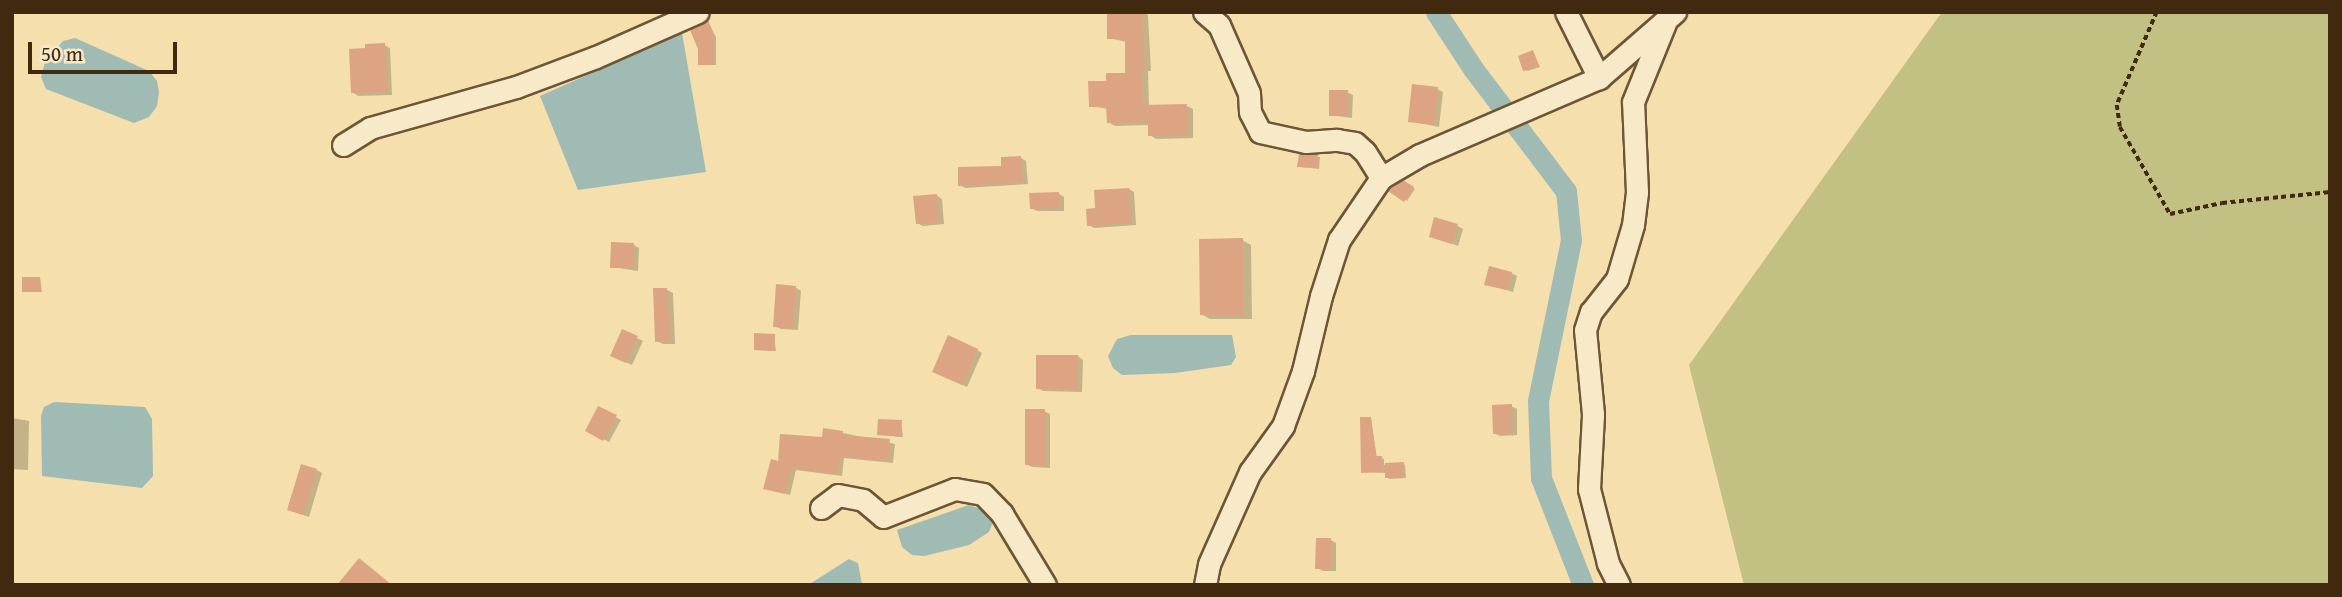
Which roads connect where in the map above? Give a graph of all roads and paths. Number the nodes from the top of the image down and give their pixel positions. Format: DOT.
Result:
graph roads {
  1 [pos="698,12"];
  2 [pos="1204,12"];
  3 [pos="1566,12"];
  4 [pos="2157,12"];
  5 [pos="1670,17"];
  6 [pos="1599,78"];
  7 [pos="343,145"];
  8 [pos="1381,178"];
  9 [pos="2330,192"];
  10 [pos="821,508"];
  11 [pos="1045,585"];
  12 [pos="1205,585"];
  13 [pos="1619,585"];
  1 -- 7 [label="street"];
  2 -- 8 [label="street"];
  3 -- 6 [label="street"];
  4 -- 9 [label="path"];
  5 -- 6 [label="street"];
  5 -- 13 [label="street"];
  6 -- 8 [label="street"];
  8 -- 12 [label="street"];
  10 -- 11 [label="street"];
}
